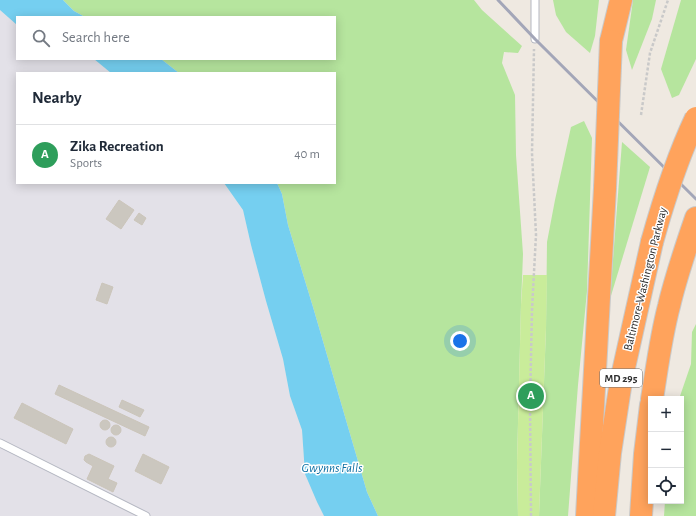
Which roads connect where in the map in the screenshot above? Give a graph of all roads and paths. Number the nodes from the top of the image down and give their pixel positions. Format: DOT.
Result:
graph roads {
  1 [pos="535,0"];
  2 [pos="613,0"];
  3 [pos="621,0"];
  4 [pos="668,0"];
  5 [pos="535,39"];
  6 [pos="611,41"];
  7 [pos="641,116"];
  8 [pos="696,118"];
  9 [pos="696,218"];
  10 [pos="652,396"];
  11 [pos="648,430"];
  12 [pos="0,443"];
  13 [pos="146,516"];
  14 [pos="531,516"];
  15 [pos="587,516"];
  16 [pos="604,516"];
  17 [pos="640,516"];
  1 -- 5 [label="lane"];
  2 -- 6 [label="highway"];
  3 -- 6 [label="highway"];
  4 -- 7 [label="path"];
  5 -- 14 [label="path"];
  6 -- 15 [label="highway, bridge"];
  8 -- 16 [label="highway, Baltimore-Washington Parkway / MD 295, bridge"];
  9 -- 10 [label="highway, MD 295"];
  11 -- 17 [label="highway"];
  12 -- 13 [label="lane"];
}
